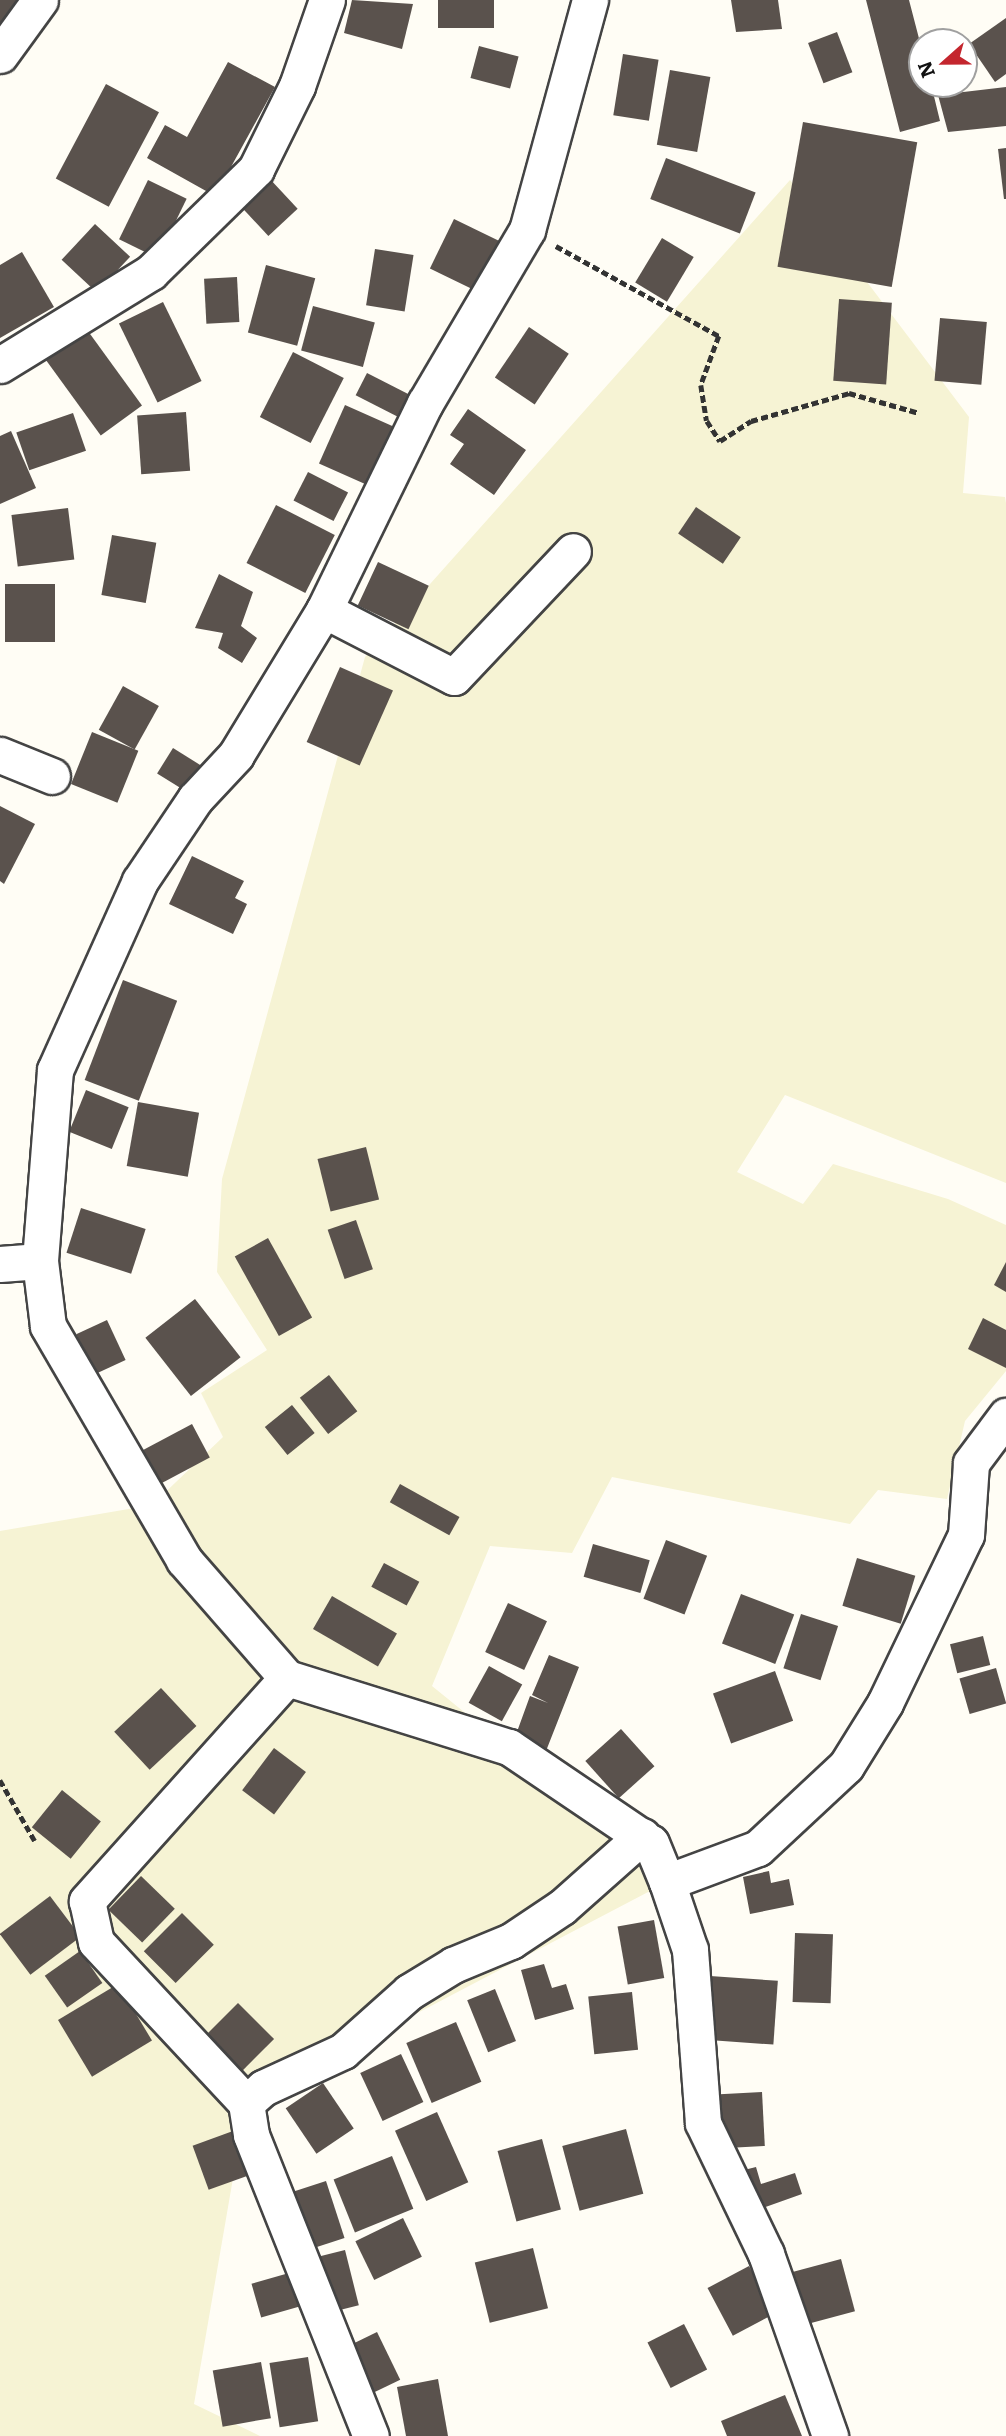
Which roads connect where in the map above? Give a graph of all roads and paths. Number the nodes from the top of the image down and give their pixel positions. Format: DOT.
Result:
graph roads {
  1 [pos="40,0"];
  2 [pos="327,0"];
  3 [pos="590,0"];
  4 [pos="0,55"];
  5 [pos="527,230"];
  6 [pos="0,365"];
  7 [pos="919,413"];
  8 [pos="573,551"];
  9 [pos="324,610"];
  10 [pos="0,755"];
  11 [pos="52,776"];
  12 [pos="40,1261"];
  13 [pos="0,1264"];
  14 [pos="1006,1416"];
  15 [pos="287,1678"];
  16 [pos="0,1780"];
  17 [pos="642,1836"];
  18 [pos="35,1841"];
  19 [pos="667,1882"];
  20 [pos="246,2103"];
  21 [pos="371,2436"];
  22 [pos="830,2436"];
  1 -- 4 [label="street"];
  2 -- 6 [label="street"];
  3 -- 5 [label="street"];
  5 -- 7 [label="path"];
  5 -- 9 [label="street"];
  8 -- 9 [label="street"];
  9 -- 12 [label="street"];
  10 -- 11 [label="street"];
  12 -- 13 [label="street"];
  12 -- 15 [label="street"];
  14 -- 19 [label="street"];
  15 -- 17 [label="street"];
  15 -- 20 [label="street"];
  16 -- 18 [label="path"];
  17 -- 19 [label="street"];
  17 -- 20 [label="street"];
  19 -- 22 [label="street"];
  20 -- 21 [label="street"];
}
